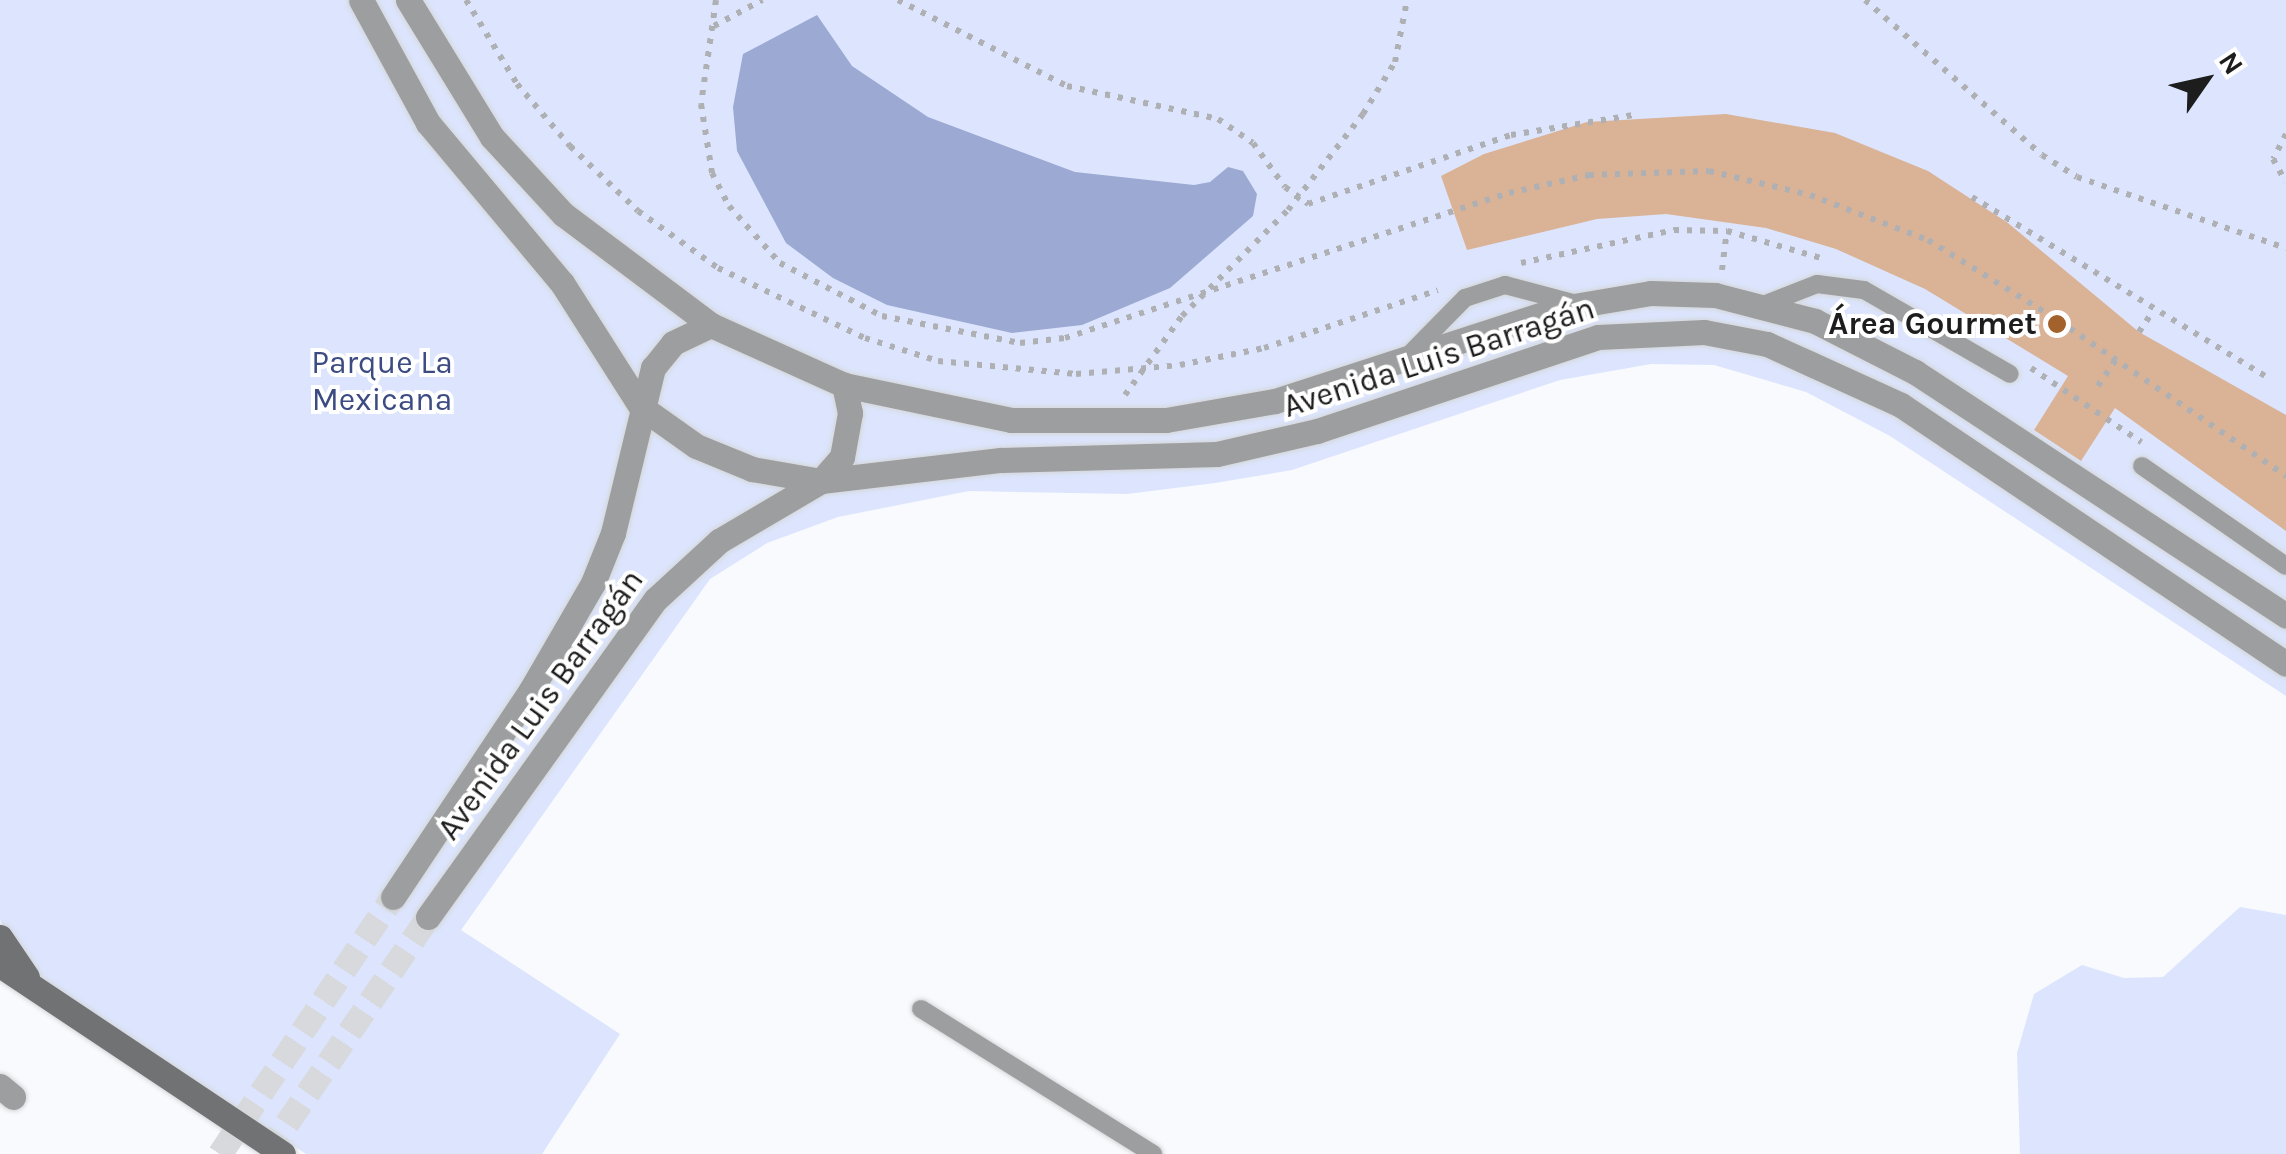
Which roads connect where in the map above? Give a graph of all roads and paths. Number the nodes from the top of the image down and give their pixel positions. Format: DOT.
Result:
graph roads {
  1 [pos="362,0"];
  2 [pos="408,0"];
  3 [pos="466,0"];
  4 [pos="716,0"];
  5 [pos="762,0"];
  6 [pos="898,0"];
  7 [pos="1407,0"];
  8 [pos="1865,0"];
  9 [pos="713,26"];
  10 [pos="1633,115"];
  11 [pos="2286,134"];
  12 [pos="2286,182"];
  13 [pos="1972,197"];
  14 [pos="1296,199"];
  15 [pos="2286,248"];
  16 [pos="1502,268"];
  17 [pos="1722,270"];
  18 [pos="1447,286"];
  19 [pos="1204,292"];
  20 [pos="1737,299"];
  21 [pos="1577,304"];
  22 [pos="1766,304"];
  23 [pos="2153,311"];
  24 [pos="711,325"];
  25 [pos="2139,332"];
  26 [pos="1729,336"];
  27 [pos="1405,358"];
  28 [pos="2116,359"];
  29 [pos="1141,370"];
  30 [pos="2010,374"];
  31 [pos="2265,376"];
  32 [pos="844,385"];
  33 [pos="2098,386"];
  34 [pos="641,407"];
  35 [pos="1108,423"];
  36 [pos="2142,466"];
  37 [pos="2286,476"];
  38 [pos="822,481"];
  39 [pos="2286,566"];
  40 [pos="2286,616"];
  41 [pos="2286,664"];
  42 [pos="393,897"];
  43 [pos="428,917"];
  44 [pos="0,937"];
  45 [pos="0,965"];
  46 [pos="32,985"];
  47 [pos="921,1009"];
  48 [pos="283,1154"];
  49 [pos="1153,1154"];
  1 -- 34 [label="street, Avenida Luis Barragán"];
  2 -- 24 [label="street, Avenida Luis Barragán"];
  3 -- 29 [label="path"];
  4 -- 9 [label="path"];
  5 -- 9 [label="path"];
  6 -- 14 [label="path"];
  7 -- 14 [label="path"];
  8 -- 15 [label="path"];
  9 -- 19 [label="path"];
  10 -- 14 [label="path"];
  11 -- 12 [label="path"];
  13 -- 23 [label="path"];
  14 -- 19 [label="path"];
  16 -- 17 [label="path"];
  18 -- 29 [label="path"];
  19 -- 28 [label="path"];
  19 -- 29 [label="path"];
  20 -- 21 [label="street, Avenida Luis Barragán"];
  20 -- 22 [label="street, Avenida Luis Barragán"];
  20 -- 26 [label="street"];
  21 -- 27 [label="street, Avenida Luis Barragán"];
  21 -- 27 [label="lane"];
  22 -- 30 [label="lane"];
  22 -- 40 [label="street, Avenida Luis Barragán"];
  23 -- 25 [label="path"];
  23 -- 31 [label="path"];
  24 -- 32 [label="street, Avenida Luis Barragán"];
  24 -- 34 [label="street, Avenida Luis Barragán"];
  26 -- 38 [label="street, Avenida Luis Barragán"];
  26 -- 41 [label="street, Avenida Luis Barragán"];
  27 -- 35 [label="street, Avenida Luis Barragán"];
  28 -- 33 [label="path"];
  28 -- 37 [label="path"];
  29 -- 35 [label="path"];
  32 -- 35 [label="street, Avenida Luis Barragán"];
  32 -- 38 [label="street, Avenida Luis Barragán"];
  34 -- 38 [label="street, Avenida Luis Barragán"];
  34 -- 42 [label="street, Avenida Luis Barragán"];
  36 -- 39 [label="lane"];
  38 -- 43 [label="street, Avenida Luis Barragán"];
  44 -- 46 [label="street"];
  45 -- 46 [label="street"];
  46 -- 48 [label="street"];
  47 -- 49 [label="lane"];
}
